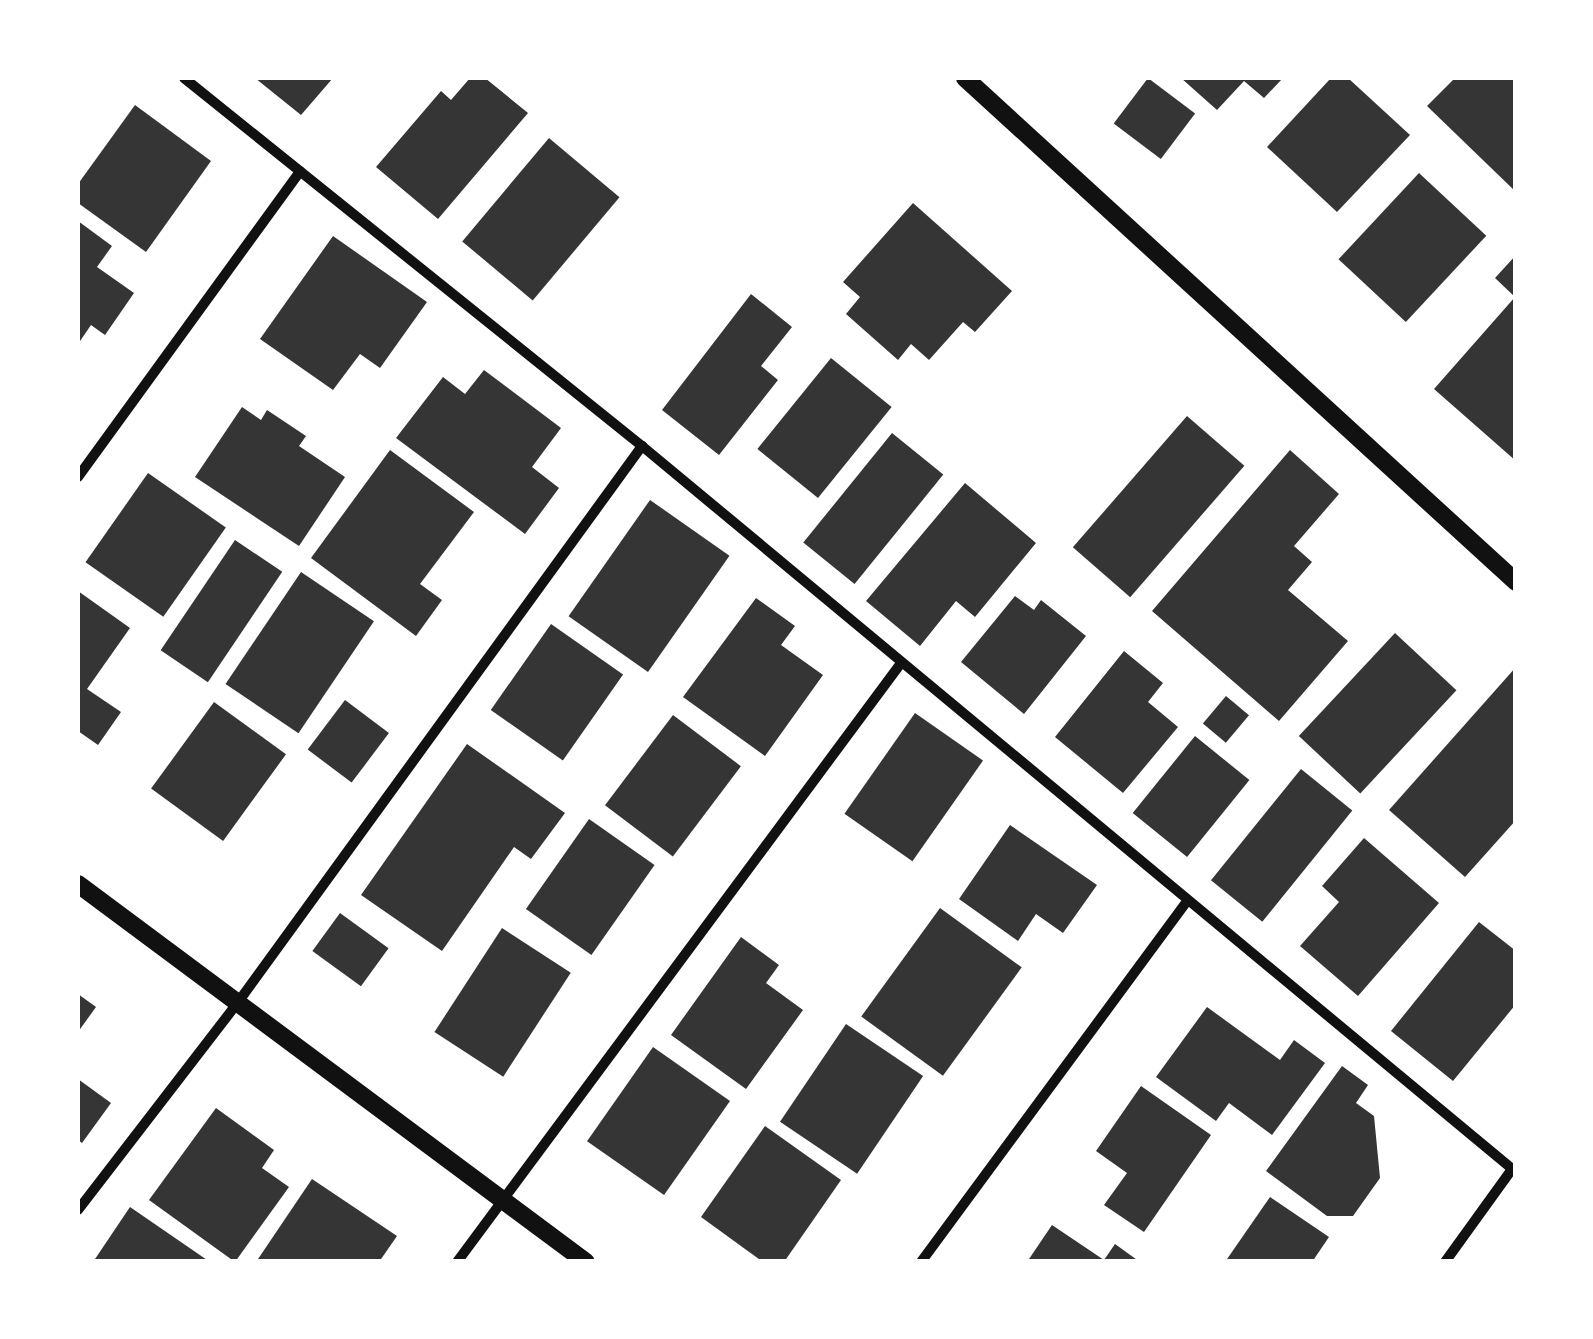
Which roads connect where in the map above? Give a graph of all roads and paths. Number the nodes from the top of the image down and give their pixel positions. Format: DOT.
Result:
graph roads {
  1 [pos="184,78"];
  2 [pos="965,78"];
  3 [pos="300,171"];
  4 [pos="642,446"];
  5 [pos="78,477"];
  6 [pos="1516,582"];
  7 [pos="901,663"];
  8 [pos="78,884"];
  9 [pos="1187,901"];
  10 [pos="236,1005"];
  11 [pos="1514,1170"];
  12 [pos="502,1201"];
  13 [pos="78,1210"];
  14 [pos="457,1262"];
  15 [pos="586,1262"];
  16 [pos="921,1262"];
  17 [pos="1445,1262"];
  1 -- 3 [label="street"];
  2 -- 6 [label="street"];
  3 -- 4 [label="street"];
  3 -- 5 [label="street"];
  4 -- 7 [label="street"];
  4 -- 10 [label="street"];
  7 -- 9 [label="street"];
  7 -- 12 [label="street"];
  8 -- 10 [label="street"];
  9 -- 11 [label="street"];
  9 -- 16 [label="street"];
  10 -- 12 [label="street"];
  10 -- 13 [label="street"];
  11 -- 17 [label="street"];
  12 -- 14 [label="street"];
  12 -- 15 [label="street"];
}
